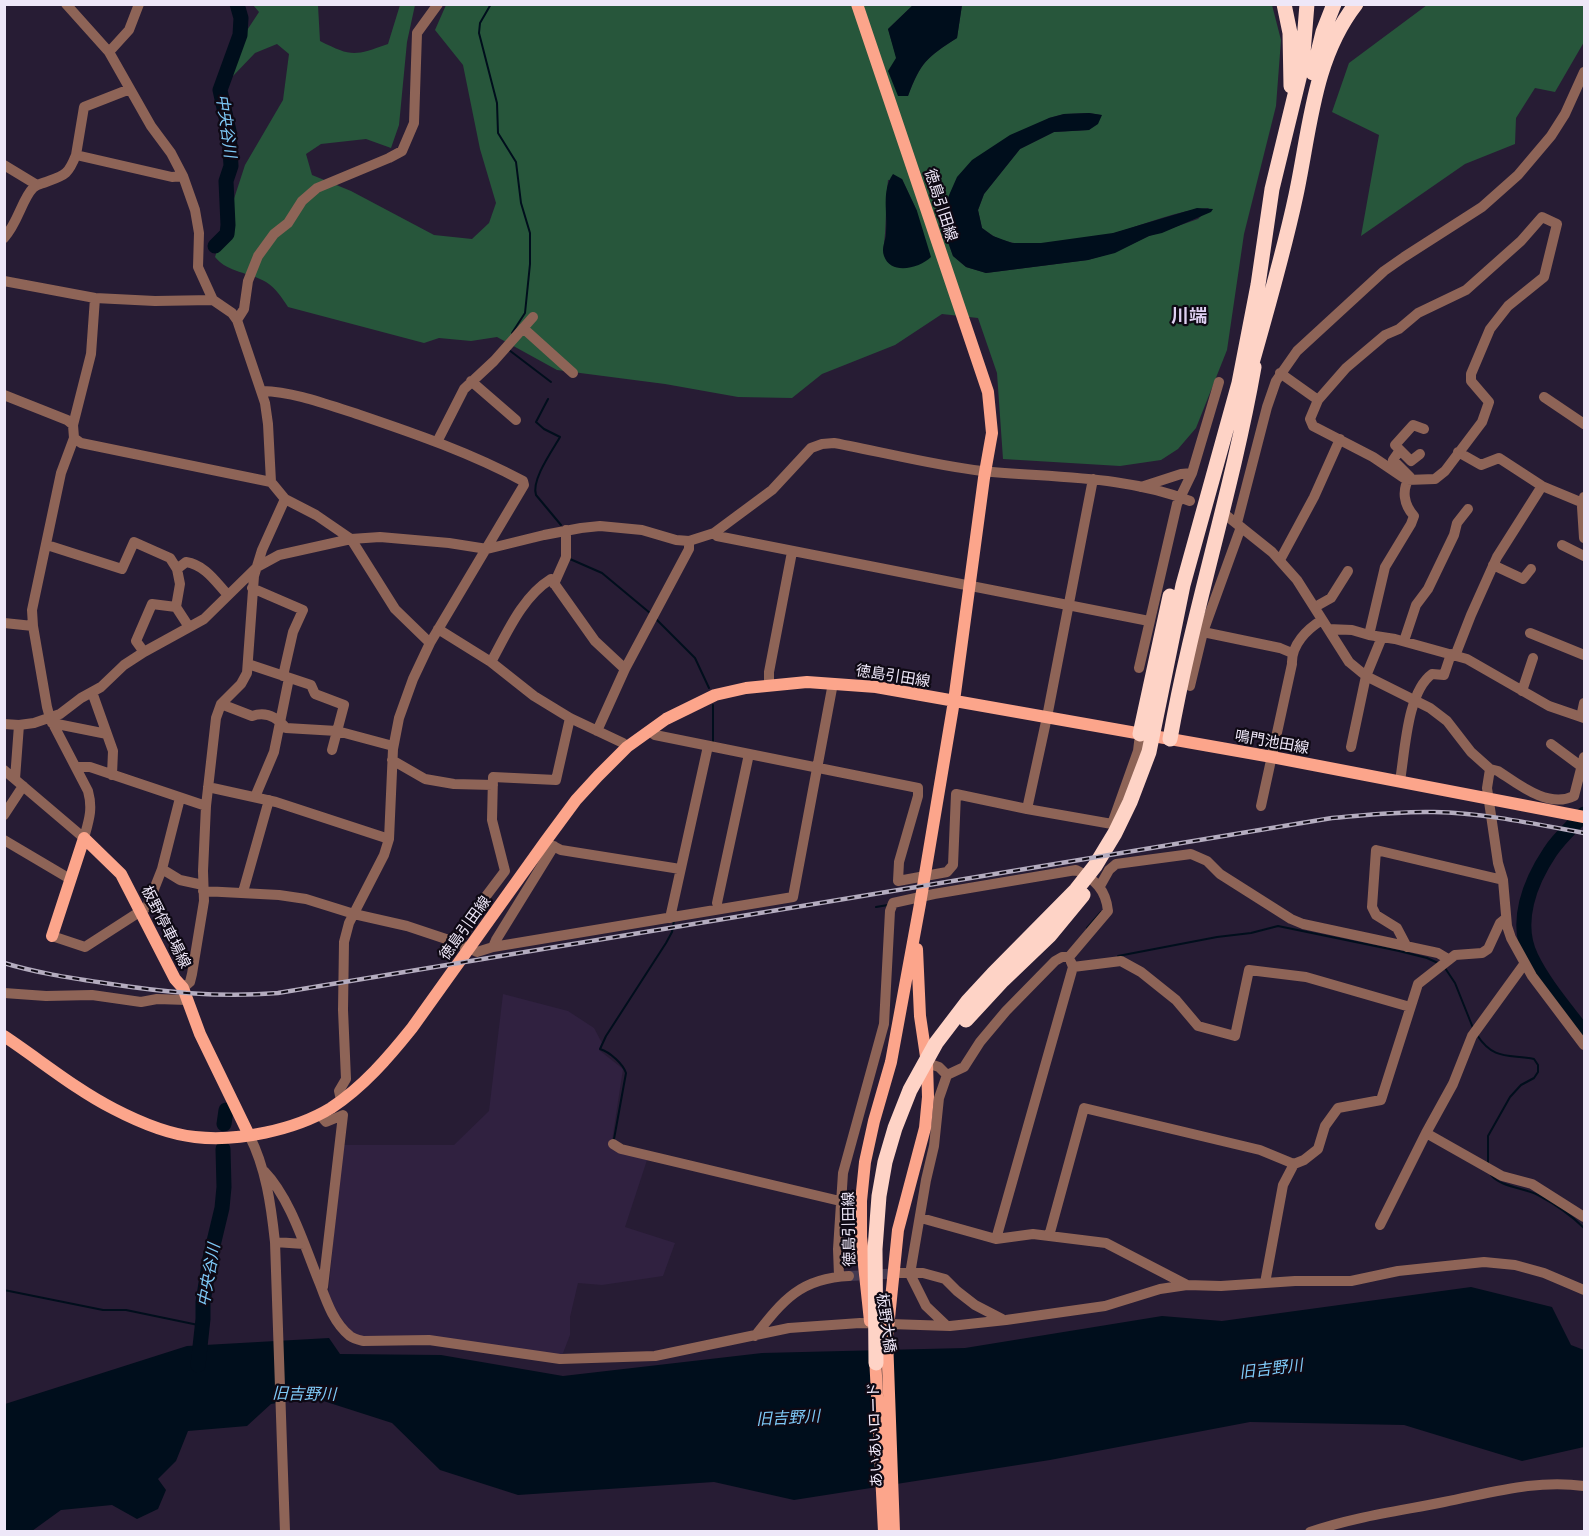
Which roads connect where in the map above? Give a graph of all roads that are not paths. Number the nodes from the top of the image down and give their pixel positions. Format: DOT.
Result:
graph roads {
  1 [pos="66,4"];
  2 [pos="140,4"];
  3 [pos="438,4"];
  4 [pos="857,4"];
  5 [pos="1284,4"];
  6 [pos="1307,4"];
  7 [pos="1334,4"];
  8 [pos="1356,4"];
  9 [pos="109,52"];
  10 [pos="1584,72"];
  11 [pos="130,89"];
  12 [pos="1311,109"];
  13 [pos="1291,110"];
  14 [pos="76,155"];
  15 [pos="4,165"];
  16 [pos="183,176"];
  17 [pos="37,185"];
  18 [pos="4,238"];
  19 [pos="4,280"];
  20 [pos="95,298"];
  21 [pos="213,300"];
  22 [pos="533,317"];
  23 [pos="237,320"];
  24 [pos="524,328"];
  25 [pos="1252,341"];
  26 [pos="573,373"];
  27 [pos="1280,373"];
  28 [pos="471,381"];
  29 [pos="1219,382"];
  30 [pos="262,391"];
  31 [pos="4,395"];
  32 [pos="1544,397"];
  33 [pos="1318,400"];
  34 [pos="516,420"];
  35 [pos="1584,424"];
  36 [pos="73,425"];
  37 [pos="1424,429"];
  38 [pos="74,438"];
  39 [pos="1340,439"];
  40 [pos="437,442"];
  41 [pos="1400,450"];
  42 [pos="1458,452"];
  43 [pos="1420,454"];
  44 [pos="985,471"];
  45 [pos="1192,473"];
  46 [pos="1093,479"];
  47 [pos="1407,480"];
  48 [pos="271,482"];
  49 [pos="1542,486"];
  50 [pos="1141,487"];
  51 [pos="285,499"];
  52 [pos="1185,499"];
  53 [pos="1584,500"];
  54 [pos="1468,509"];
  55 [pos="1227,516"];
  56 [pos="1239,525"];
  57 [pos="566,530"];
  58 [pos="714,533"];
  59 [pos="1584,538"];
  60 [pos="351,539"];
  61 [pos="689,541"];
  62 [pos="47,545"];
  63 [pos="1562,545"];
  64 [pos="486,549"];
  65 [pos="792,552"];
  66 [pos="1584,556"];
  67 [pos="1280,560"];
  68 [pos="1493,565"];
  69 [pos="257,567"];
  70 [pos="177,569"];
  71 [pos="1530,570"];
  72 [pos="1348,571"];
  73 [pos="555,584"];
  74 [pos="968,587"];
  75 [pos="252,588"];
  76 [pos="228,595"];
  77 [pos="176,607"];
  78 [pos="1069,607"];
  79 [pos="1315,608"];
  80 [pos="1149,621"];
  81 [pos="4,623"];
  82 [pos="1325,624"];
  83 [pos="33,626"];
  84 [pos="189,627"];
  85 [pos="438,629"];
  86 [pos="1203,632"];
  87 [pos="1530,633"];
  88 [pos="1369,635"];
  89 [pos="1382,637"];
  90 [pos="1404,641"];
  91 [pos="430,643"];
  92 [pos="144,652"];
  93 [pos="1292,652"];
  94 [pos="1453,655"];
  95 [pos="1584,655"];
  96 [pos="1533,657"];
  97 [pos="490,662"];
  98 [pos="248,664"];
  99 [pos="1139,668"];
  100 [pos="625,669"];
  101 [pos="1366,676"];
  102 [pos="286,677"];
  103 [pos="833,683"];
  104 [pos="769,685"];
  105 [pos="1190,686"];
  106 [pos="1522,691"];
  107 [pos="92,692"];
  108 [pos="1414,700"];
  109 [pos="954,701"];
  110 [pos="1584,703"];
  111 [pos="221,704"];
  112 [pos="1047,717"];
  113 [pos="570,718"];
  114 [pos="1583,718"];
  115 [pos="280,720"];
  116 [pos="51,721"];
  117 [pos="4,724"];
  118 [pos="19,725"];
  119 [pos="337,731"];
  120 [pos="597,731"];
  121 [pos="649,731"];
  122 [pos="107,734"];
  123 [pos="1140,734"];
  124 [pos="1170,739"];
  125 [pos="1551,744"];
  126 [pos="393,746"];
  127 [pos="708,746"];
  128 [pos="627,747"];
  129 [pos="1351,747"];
  130 [pos="332,750"];
  131 [pos="749,754"];
  132 [pos="1272,757"];
  133 [pos="392,760"];
  134 [pos="1583,762"];
  135 [pos="76,767"];
  136 [pos="818,768"];
  137 [pos="1490,769"];
  138 [pos="4,770"];
  139 [pos="112,775"];
  140 [pos="19,782"];
  141 [pos="1400,782"];
  142 [pos="493,785"];
  143 [pos="208,787"];
  144 [pos="255,797"];
  145 [pos="180,798"];
  146 [pos="1489,799"];
  147 [pos="269,801"];
  148 [pos="206,806"];
  149 [pos="1261,806"];
  150 [pos="1027,809"];
  151 [pos="4,815"];
  152 [pos="1584,817"];
  153 [pos="84,838"];
  154 [pos="388,839"];
  155 [pos="4,840"];
  156 [pos="549,844"];
  157 [pos="162,869"];
  158 [pos="680,869"];
  159 [pos="70,879"];
  160 [pos="1503,880"];
  161 [pos="1100,886"];
  162 [pos="203,888"];
  163 [pos="243,892"];
  164 [pos="717,903"];
  165 [pos="142,912"];
  166 [pos="354,914"];
  167 [pos="674,917"];
  168 [pos="1506,918"];
  169 [pos="917,924"];
  170 [pos="52,936"];
  171 [pos="455,942"];
  172 [pos="493,947"];
  173 [pos="1407,947"];
  174 [pos="1071,962"];
  175 [pos="1443,963"];
  176 [pos="1525,963"];
  177 [pos="4,993"];
  178 [pos="185,994"];
  179 [pos="1410,1007"];
  180 [pos="4,1035"];
  181 [pos="1584,1045"];
  182 [pos="934,1053"];
  183 [pos="876,1059"];
  184 [pos="891,1062"];
  185 [pos="947,1075"];
  186 [pos="340,1100"];
  187 [pos="319,1114"];
  188 [pos="1426,1133"];
  189 [pos="249,1135"];
  190 [pos="613,1144"];
  191 [pos="1294,1164"];
  192 [pos="264,1171"];
  193 [pos="840,1201"];
  194 [pos="1584,1217"];
  195 [pos="921,1218"];
  196 [pos="1380,1225"];
  197 [pos="1049,1236"];
  198 [pos="996,1239"];
  199 [pos="275,1242"];
  200 [pos="304,1244"];
  201 [pos="905,1274"];
  202 [pos="1266,1283"];
  203 [pos="1187,1285"];
  204 [pos="879,1287"];
  205 [pos="323,1290"];
  206 [pos="1582,1290"];
  207 [pos="1006,1320"];
  208 [pos="947,1326"];
  209 [pos="755,1336"];
  210 [pos="887,1338"];
  211 [pos="876,1363"];
  212 [pos="1584,1486"];
  213 [pos="285,1532"];
  214 [pos="884,1532"];
  215 [pos="894,1532"];
  216 [pos="1310,1532"];
  1 -- 9 [label="street"];
  2 -- 9 [label="street"];
  3 -- 23 [label="street"];
  4 -- 44 [label="main road, 徳島引田線"];
  5 -- 13 [label="highway"];
  6 -- 13 [label="highway"];
  7 -- 12 [label="highway"];
  8 -- 12 [label="highway"];
  9 -- 11 [label="street"];
  10 -- 27 [label="street"];
  11 -- 14 [label="street"];
  11 -- 16 [label="street"];
  12 -- 25 [label="highway"];
  13 -- 25 [label="highway"];
  14 -- 16 [label="street"];
  14 -- 17 [label="street"];
  15 -- 17 [label="street"];
  16 -- 21 [label="street"];
  17 -- 18 [label="street"];
  19 -- 20 [label="street"];
  20 -- 21 [label="street"];
  20 -- 36 [label="street"];
  21 -- 23 [label="street"];
  22 -- 24 [label="street"];
  23 -- 30 [label="street"];
  24 -- 26 [label="street"];
  24 -- 28 [label="street"];
  25 -- 123 [label="highway"];
  25 -- 124 [label="highway"];
  25 -- 182 [label="highway"];
  27 -- 33 [label="street"];
  27 -- 56 [label="street"];
  28 -- 34 [label="street"];
  28 -- 40 [label="street"];
  29 -- 45 [label="street"];
  30 -- 40 [label="street"];
  30 -- 48 [label="street"];
  31 -- 36 [label="street"];
  32 -- 35 [label="street"];
  33 -- 39 [label="street"];
  33 -- 42 [label="street"];
  36 -- 38 [label="street"];
  37 -- 41 [label="street"];
  38 -- 48 [label="street"];
  38 -- 62 [label="street"];
  39 -- 47 [label="street"];
  39 -- 67 [label="street"];
  40 -- 64 [label="street"];
  41 -- 43 [label="street"];
  41 -- 47 [label="street"];
  42 -- 47 [label="street"];
  42 -- 49 [label="street"];
  44 -- 46 [label="street"];
  44 -- 58 [label="street"];
  44 -- 74 [label="main road, 徳島引田線"];
  45 -- 50 [label="street"];
  45 -- 52 [label="street"];
  46 -- 50 [label="street"];
  46 -- 78 [label="street"];
  47 -- 88 [label="street"];
  48 -- 51 [label="street"];
  49 -- 53 [label="street"];
  49 -- 68 [label="street"];
  50 -- 52 [label="street"];
  51 -- 60 [label="street"];
  51 -- 69 [label="street"];
  52 -- 80 [label="street"];
  53 -- 59 [label="street"];
  54 -- 90 [label="street"];
  55 -- 56 [label="street"];
  56 -- 67 [label="street"];
  56 -- 86 [label="street"];
  57 -- 61 [label="street"];
  57 -- 64 [label="street"];
  57 -- 73 [label="street"];
  58 -- 61 [label="street"];
  58 -- 65 [label="street"];
  60 -- 64 [label="street"];
  60 -- 69 [label="street"];
  60 -- 91 [label="street"];
  61 -- 100 [label="street"];
  62 -- 70 [label="street"];
  62 -- 83 [label="street"];
  63 -- 66 [label="street"];
  64 -- 85 [label="street"];
  65 -- 74 [label="street"];
  65 -- 104 [label="street"];
  67 -- 79 [label="street"];
  68 -- 71 [label="street"];
  68 -- 94 [label="street"];
  69 -- 75 [label="street"];
  69 -- 76 [label="street"];
  70 -- 76 [label="street"];
  70 -- 77 [label="street"];
  72 -- 79 [label="street"];
  73 -- 97 [label="street"];
  73 -- 100 [label="street"];
  74 -- 78 [label="street"];
  74 -- 109 [label="main road, 徳島引田線"];
  75 -- 98 [label="street"];
  75 -- 102 [label="street"];
  76 -- 84 [label="street"];
  77 -- 84 [label="street"];
  77 -- 92 [label="street"];
  78 -- 80 [label="street"];
  78 -- 112 [label="street"];
  79 -- 82 [label="street"];
  80 -- 99 [label="street"];
  81 -- 83 [label="street"];
  82 -- 88 [label="street"];
  82 -- 93 [label="street"];
  82 -- 101 [label="street"];
  83 -- 116 [label="street"];
  84 -- 92 [label="street"];
  85 -- 91 [label="street"];
  85 -- 97 [label="street"];
  86 -- 93 [label="street"];
  86 -- 105 [label="street"];
  87 -- 95 [label="street"];
  88 -- 89 [label="street"];
  89 -- 90 [label="street"];
  89 -- 101 [label="street"];
  90 -- 94 [label="street"];
  91 -- 126 [label="street"];
  92 -- 107 [label="street"];
  93 -- 132 [label="street"];
  94 -- 106 [label="street"];
  94 -- 108 [label="street"];
  96 -- 106 [label="street"];
  97 -- 113 [label="street"];
  98 -- 102 [label="street"];
  98 -- 111 [label="street"];
  100 -- 120 [label="street"];
  101 -- 108 [label="street"];
  101 -- 129 [label="street"];
  102 -- 115 [label="street"];
  102 -- 119 [label="street"];
  103 -- 104 [label="main road, 徳島引田線"];
  103 -- 109 [label="main road, 徳島引田線"];
  103 -- 136 [label="street"];
  104 -- 121 [label="main road, 徳島引田線"];
  106 -- 114 [label="street"];
  107 -- 116 [label="street"];
  107 -- 122 [label="street"];
  108 -- 137 [label="street"];
  108 -- 141 [label="street"];
  109 -- 112 [label="main road, 鳴門池田線"];
  109 -- 169 [label="main road, 徳島引田線"];
  110 -- 114 [label="street"];
  111 -- 115 [label="street"];
  111 -- 143 [label="street"];
  112 -- 123 [label="main road, 鳴門池田線"];
  112 -- 150 [label="street"];
  113 -- 120 [label="street"];
  113 -- 142 [label="street"];
  115 -- 119 [label="street"];
  115 -- 144 [label="street"];
  116 -- 118 [label="street"];
  116 -- 122 [label="street"];
  116 -- 135 [label="street"];
  117 -- 118 [label="street"];
  118 -- 140 [label="street"];
  119 -- 126 [label="street"];
  119 -- 130 [label="street"];
  120 -- 128 [label="street"];
  121 -- 127 [label="street"];
  121 -- 128 [label="main road, 徳島引田線"];
  122 -- 139 [label="street"];
  123 -- 124 [label="main road, 鳴門池田線"];
  123 -- 150 [label="street"];
  124 -- 132 [label="main road, 鳴門池田線"];
  125 -- 134 [label="street"];
  126 -- 133 [label="street"];
  127 -- 131 [label="street"];
  127 -- 158 [label="street"];
  128 -- 156 [label="main road, 徳島引田線"];
  131 -- 136 [label="street"];
  131 -- 164 [label="street"];
  132 -- 141 [label="main road, 鳴門池田線"];
  132 -- 149 [label="street"];
  133 -- 142 [label="street"];
  133 -- 154 [label="street"];
  134 -- 137 [label="street"];
  135 -- 139 [label="street"];
  135 -- 153 [label="street"];
  136 -- 150 [label="street"];
  136 -- 167 [label="street"];
  137 -- 146 [label="street"];
  138 -- 140 [label="street"];
  139 -- 145 [label="street"];
  140 -- 151 [label="street"];
  140 -- 153 [label="street"];
  141 -- 146 [label="main road, 鳴門池田線"];
  142 -- 171 [label="street"];
  143 -- 144 [label="street"];
  143 -- 148 [label="street"];
  144 -- 147 [label="street"];
  145 -- 148 [label="street"];
  145 -- 157 [label="street"];
  146 -- 152 [label="main road, 鳴門池田線"];
  146 -- 160 [label="street"];
  147 -- 154 [label="street"];
  147 -- 163 [label="street"];
  148 -- 162 [label="street"];
  153 -- 159 [label="main road"];
  153 -- 165 [label="main road, 板野停車場線"];
  154 -- 166 [label="street"];
  155 -- 159 [label="street"];
  156 -- 158 [label="street"];
  156 -- 172 [label="street"];
  156 -- 186 [label="main road, 徳島引田線"];
  157 -- 162 [label="street"];
  157 -- 165 [label="street"];
  158 -- 167 [label="street"];
  159 -- 170 [label="main road"];
  160 -- 168 [label="street"];
  160 -- 173 [label="street"];
  161 -- 173 [label="street"];
  161 -- 174 [label="street"];
  161 -- 183 [label="street"];
  162 -- 163 [label="street"];
  162 -- 178 [label="street"];
  163 -- 166 [label="street"];
  165 -- 170 [label="street"];
  165 -- 178 [label="main road, 板野停車場線"];
  166 -- 171 [label="street"];
  166 -- 186 [label="street"];
  167 -- 172 [label="street"];
  168 -- 175 [label="street"];
  168 -- 176 [label="street"];
  169 -- 182 [label="main road, 徳島引田線"];
  169 -- 184 [label="main road, 徳島引田線"];
  171 -- 172 [label="street"];
  173 -- 175 [label="street"];
  174 -- 179 [label="street"];
  174 -- 185 [label="street"];
  174 -- 198 [label="street"];
  175 -- 179 [label="street"];
  176 -- 181 [label="street"];
  176 -- 188 [label="street"];
  177 -- 178 [label="street"];
  178 -- 189 [label="main road, 板野停車場線"];
  179 -- 191 [label="street"];
  180 -- 189 [label="main road, 徳島引田線"];
  182 -- 185 [label="street"];
  182 -- 204 [label="main road, 徳島引田線"];
  182 -- 204 [label="highway"];
  183 -- 184 [label="street"];
  183 -- 193 [label="street"];
  184 -- 204 [label="main road, 徳島引田線"];
  185 -- 195 [label="street"];
  186 -- 187 [label="main road, 徳島引田線"];
  187 -- 189 [label="main road, 徳島引田線"];
  187 -- 205 [label="street"];
  188 -- 194 [label="street"];
  188 -- 196 [label="street"];
  189 -- 192 [label="street"];
  190 -- 193 [label="street"];
  191 -- 197 [label="street"];
  191 -- 202 [label="street"];
  192 -- 199 [label="street"];
  192 -- 200 [label="street"];
  193 -- 209 [label="street"];
  195 -- 198 [label="street"];
  195 -- 201 [label="street"];
  197 -- 198 [label="street"];
  197 -- 203 [label="street"];
  199 -- 200 [label="street"];
  199 -- 213 [label="street"];
  200 -- 205 [label="street"];
  201 -- 207 [label="street"];
  201 -- 208 [label="street"];
  202 -- 203 [label="street"];
  202 -- 206 [label="street"];
  203 -- 207 [label="street"];
  204 -- 210 [label="highway"];
  204 -- 211 [label="highway"];
  205 -- 209 [label="street"];
  207 -- 208 [label="street"];
  208 -- 209 [label="street"];
  210 -- 215 [label="main road, あいあいロード"];
  211 -- 214 [label="main road, あいあいロード"];
  212 -- 216 [label="street"];
}
